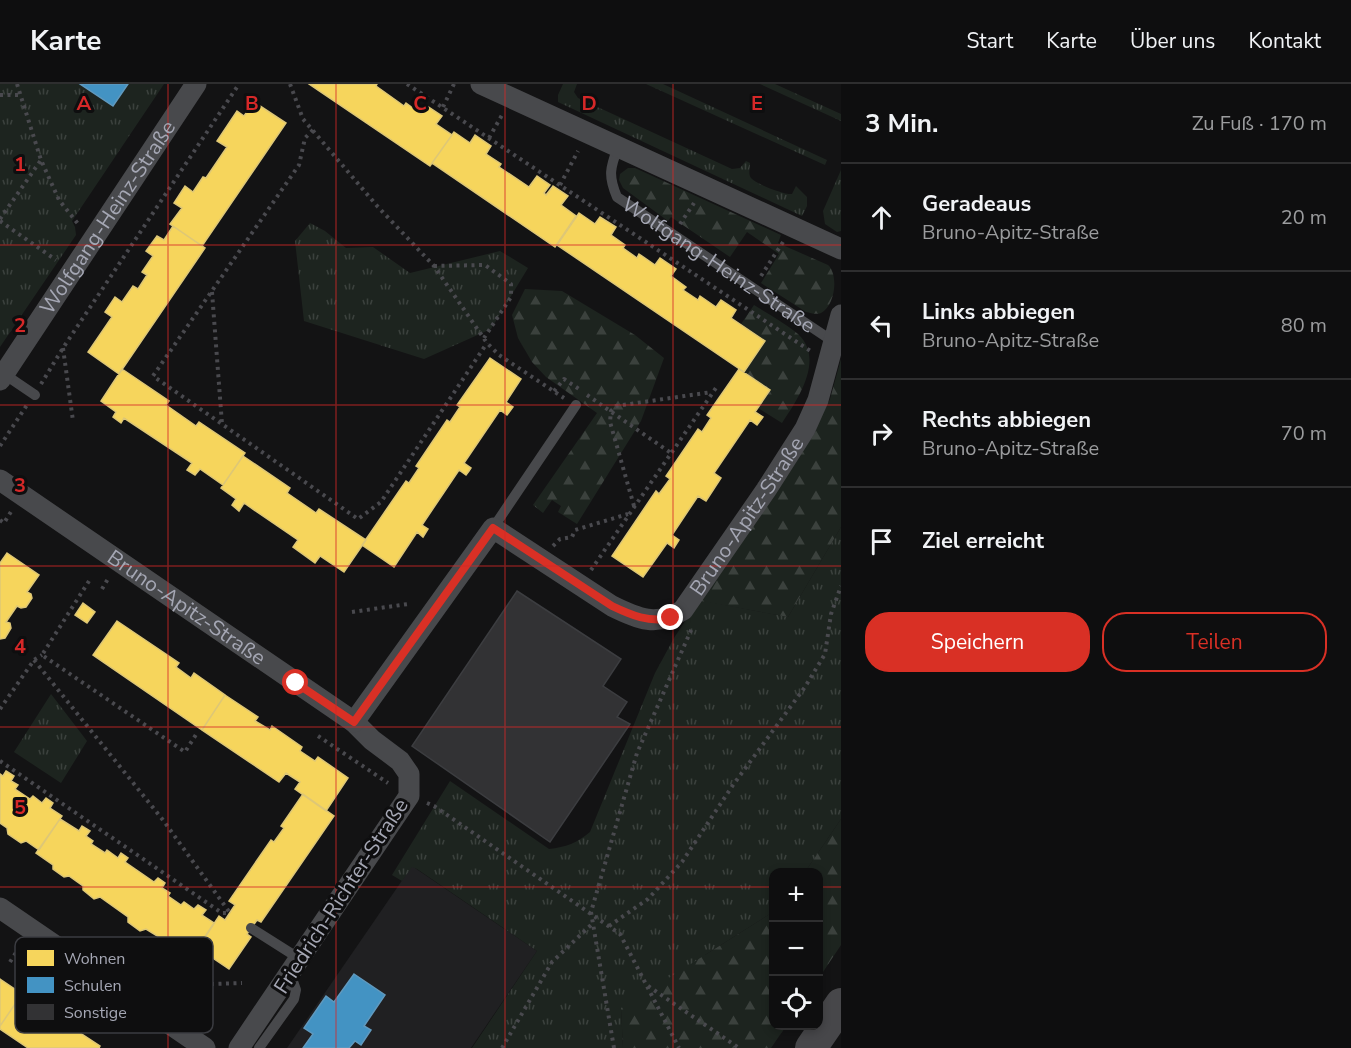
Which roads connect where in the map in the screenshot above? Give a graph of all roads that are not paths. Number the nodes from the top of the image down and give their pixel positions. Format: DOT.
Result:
graph roads {
  1 [pos="196,84"];
  2 [pos="481,84"];
  3 [pos="618,147"];
  4 [pos="841,249"];
  5 [pos="841,315"];
  6 [pos="834,342"];
  7 [pos="2,377"];
  8 [pos="34,395"];
  9 [pos="576,405"];
  10 [pos="0,480"];
  11 [pos="493,528"];
  12 [pos="354,722"];
  13 [pos="0,908"];
  14 [pos="251,928"];
  15 [pos="42,937"];
  16 [pos="295,966"];
  17 [pos="841,1004"];
  18 [pos="183,1033"];
  19 [pos="205,1048"];
  20 [pos="239,1048"];
  21 [pos="259,1048"];
  22 [pos="811,1048"];
  1 -- 7 [label="street, Wolfgang-Heinz-Straße"];
  2 -- 3 [label="street"];
  3 -- 4 [label="street"];
  3 -- 6 [label="lane, Wolfgang-Heinz-Straße"];
  5 -- 6 [label="street, Bruno-Apitz-Straße"];
  6 -- 11 [label="street, Bruno-Apitz-Straße"];
  7 -- 8 [label="lane"];
  9 -- 11 [label="lane"];
  10 -- 12 [label="street, Bruno-Apitz-Straße"];
  11 -- 12 [label="street"];
  12 -- 16 [label="street, Friedrich-Richter-Straße"];
  13 -- 15 [label="street"];
  14 -- 16 [label="lane"];
  16 -- 20 [label="street, Friedrich-Richter-Straße"];
  16 -- 21 [label="lane"];
  17 -- 22 [label="main road"];
  18 -- 19 [label="street"];
}
